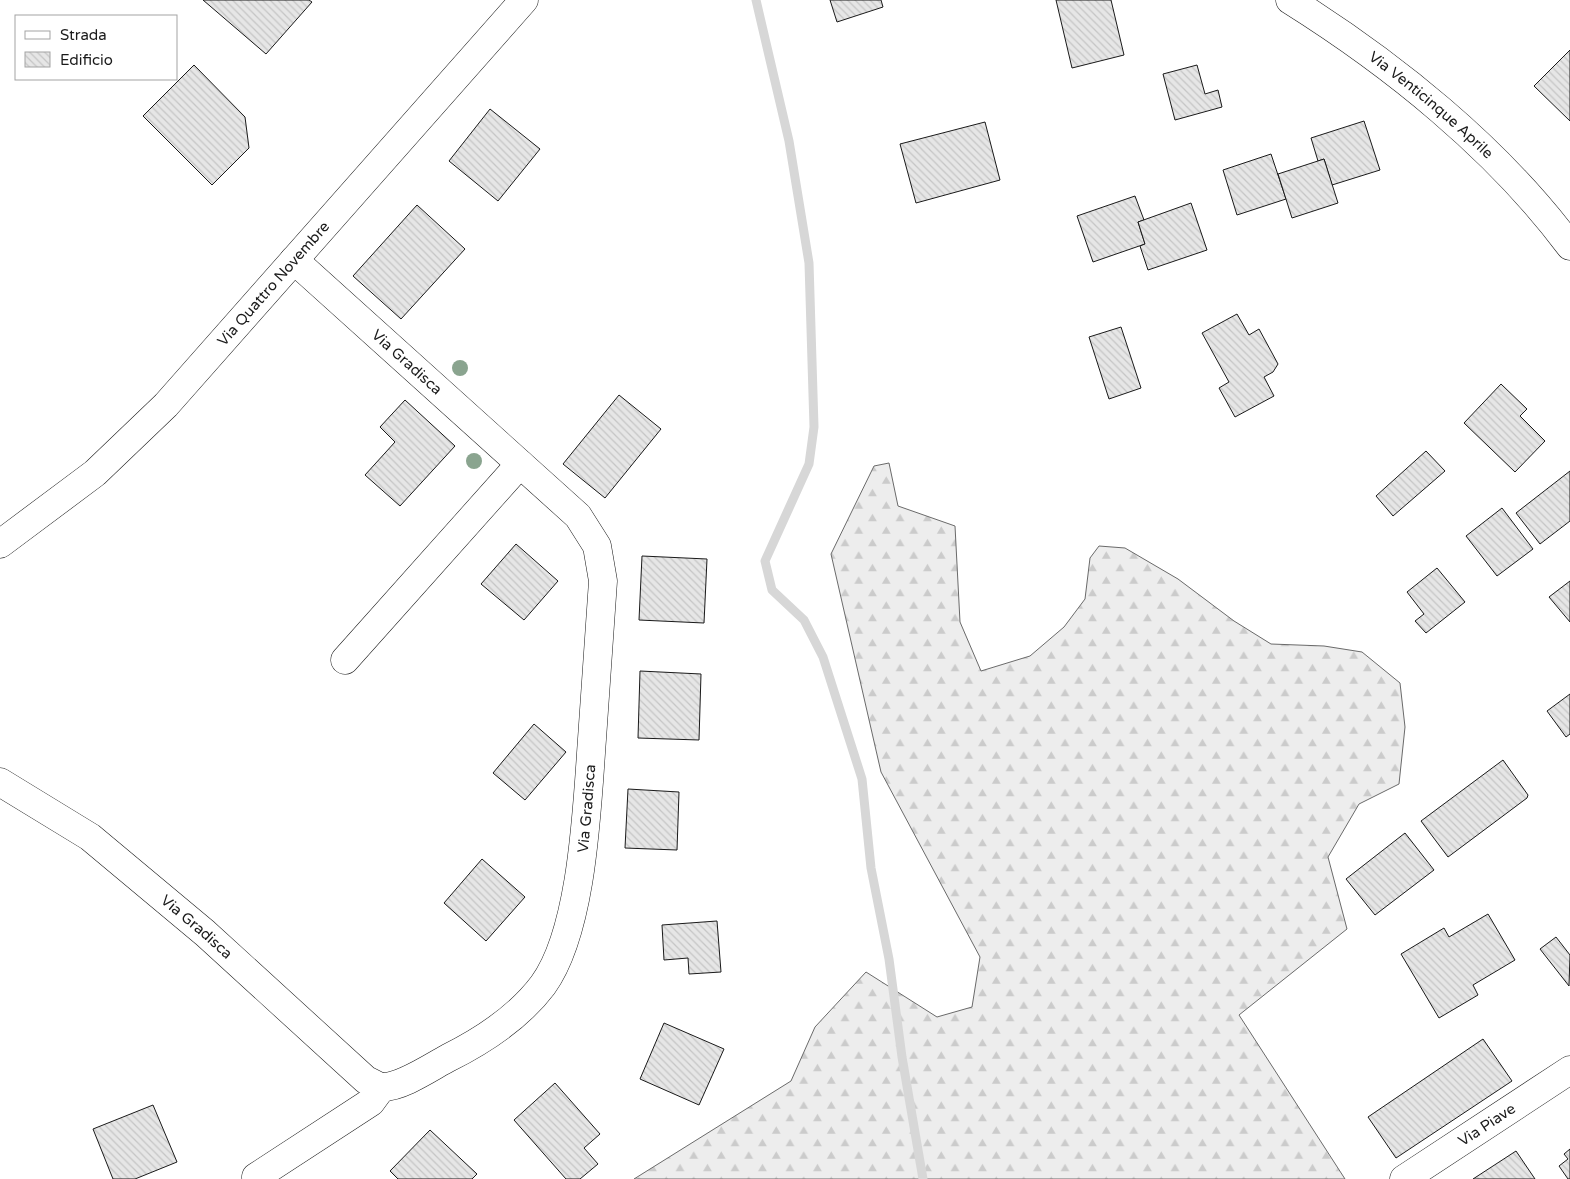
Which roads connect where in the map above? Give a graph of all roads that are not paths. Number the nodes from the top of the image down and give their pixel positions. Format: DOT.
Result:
graph roads {
  1 [pos="524,0"];
  2 [pos="1290,0"];
  3 [pos="1563,237"];
  4 [pos="294,260"];
  5 [pos="520,464"];
  6 [pos="0,544"];
  7 [pos="345,660"];
  8 [pos="0,782"];
  9 [pos="1570,1070"];
  10 [pos="382,1087"];
  11 [pos="256,1176"];
  12 [pos="1404,1179"];
  1 -- 4 [label="street, Via Quattro Novembre"];
  2 -- 3 [label="street, Via Venticinque Aprile"];
  4 -- 5 [label="street, Via Gradisca"];
  4 -- 6 [label="street, Via Quattro Novembre"];
  5 -- 7 [label="street"];
  5 -- 10 [label="street, Via Gradisca"];
  8 -- 10 [label="street, Via Gradisca"];
  9 -- 12 [label="street, Via Piave"];
  10 -- 11 [label="street"];
}
